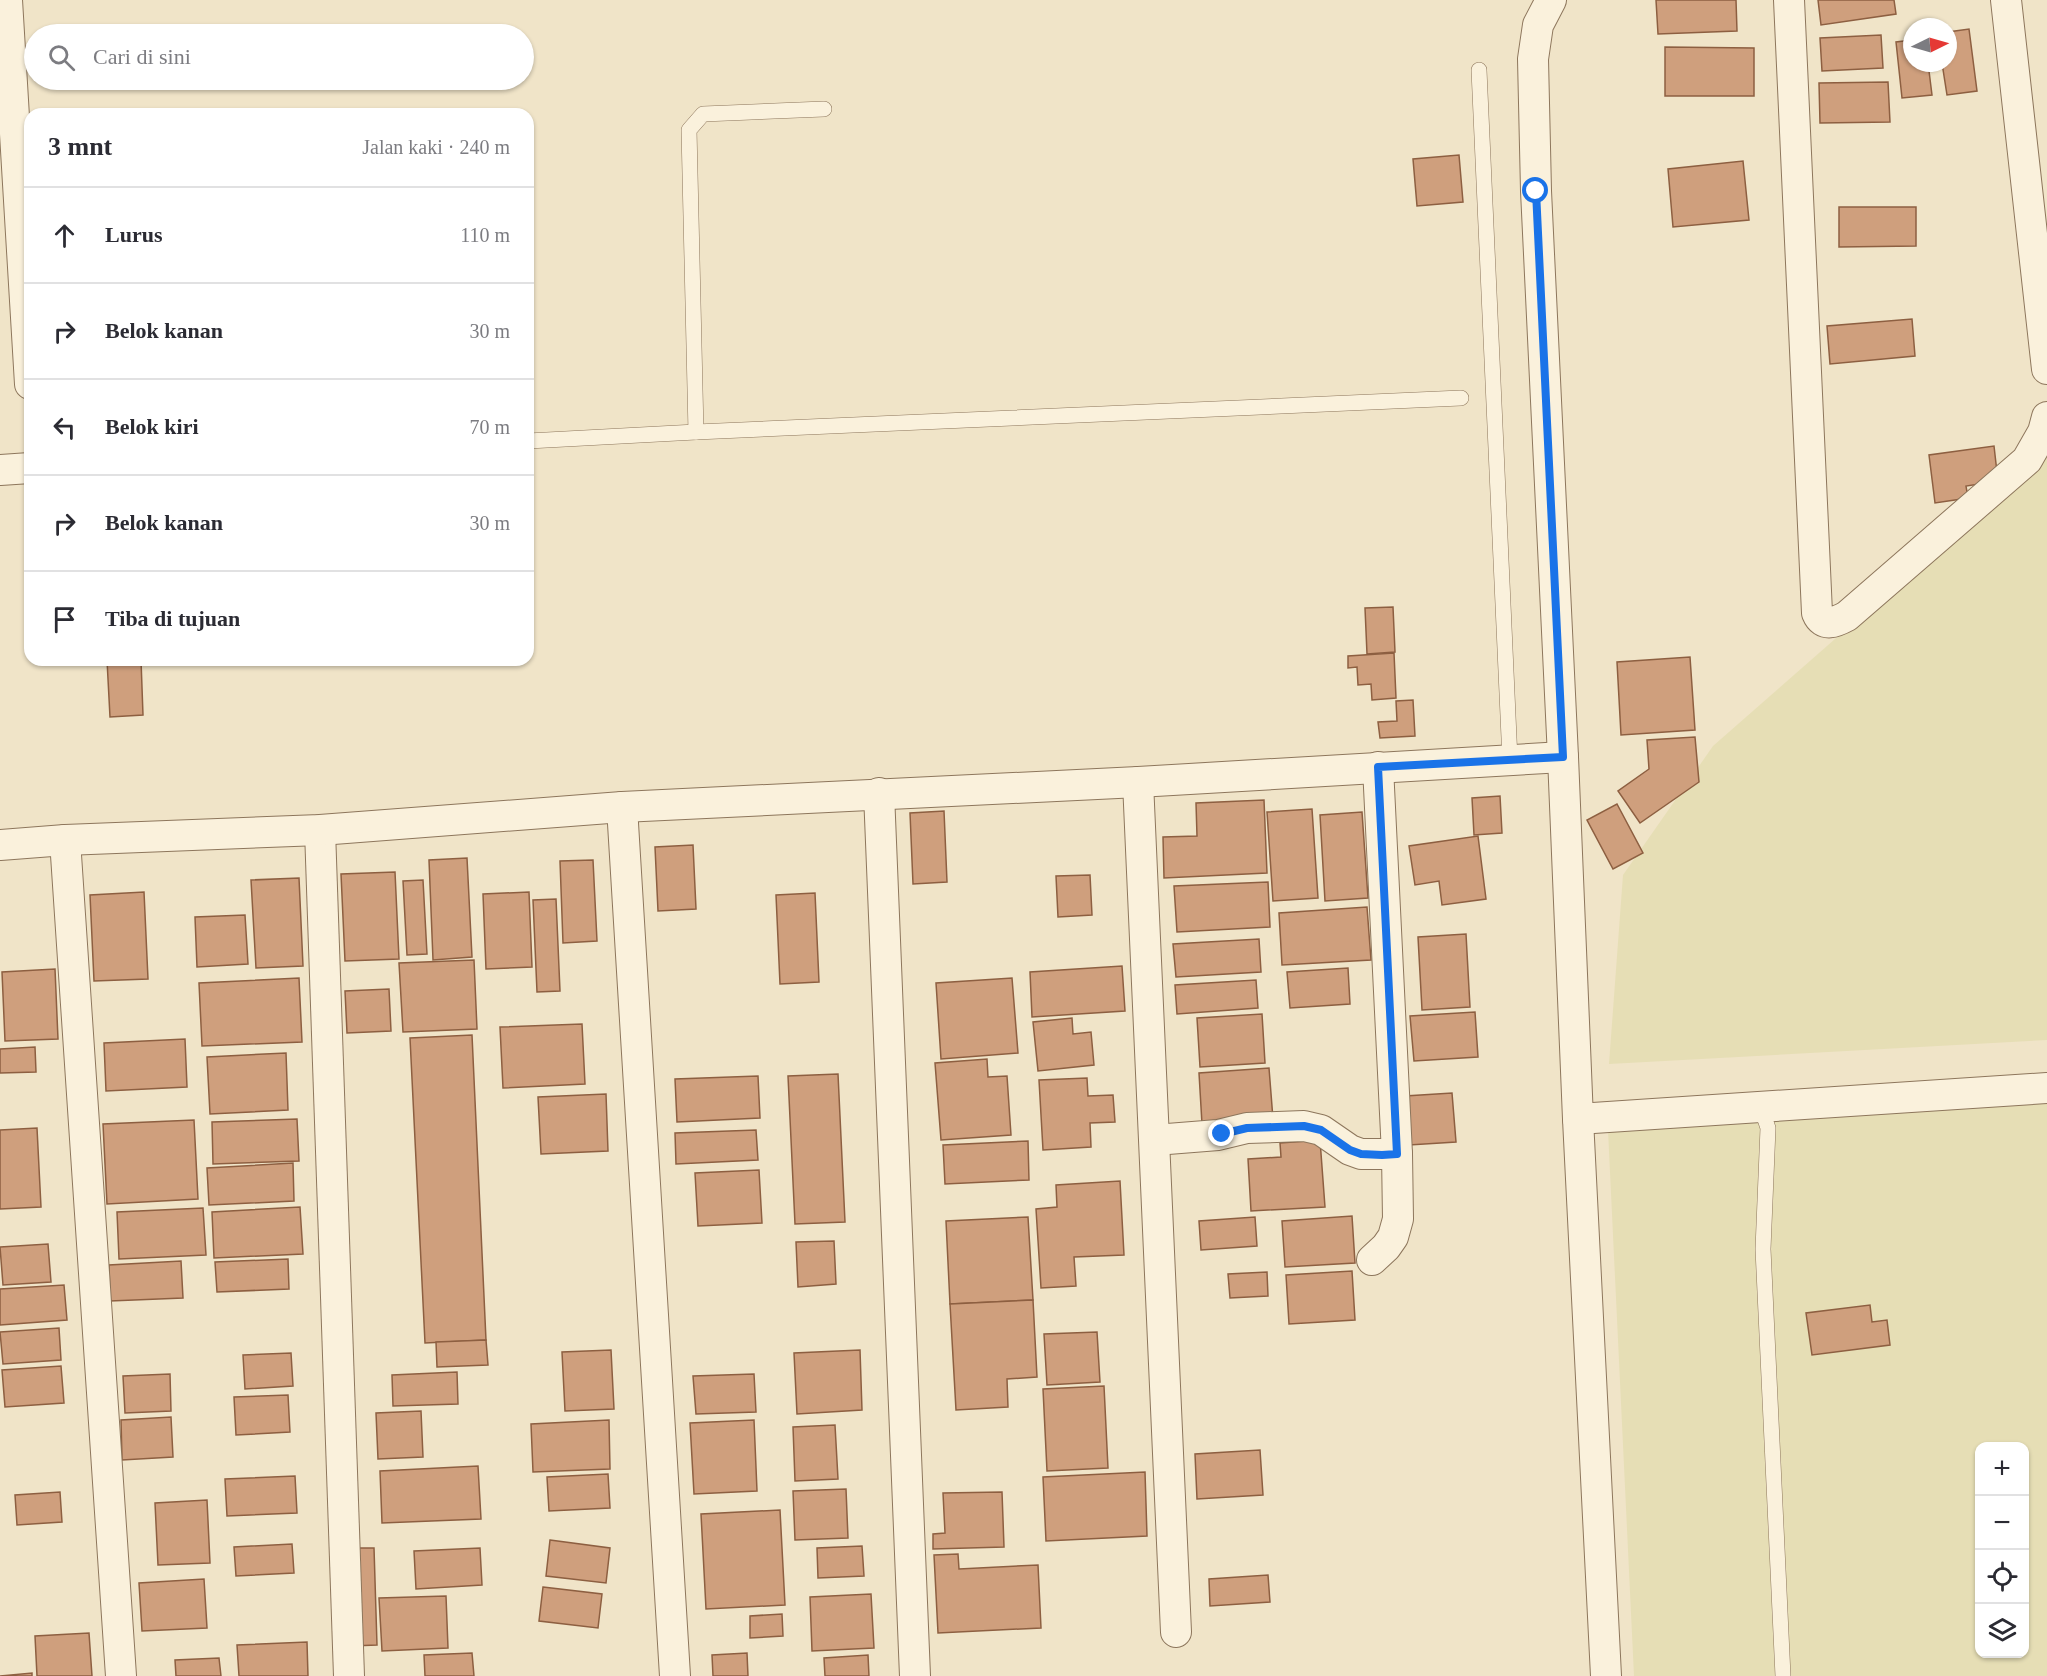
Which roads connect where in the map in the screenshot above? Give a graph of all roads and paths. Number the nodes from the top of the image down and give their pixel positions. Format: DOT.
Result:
graph roads {
  1 [pos="7,0"];
  2 [pos="1551,0"];
  3 [pos="1788,0"];
  4 [pos="2006,0"];
  5 [pos="1479,70"];
  6 [pos="824,109"];
  7 [pos="24,284"];
  8 [pos="2047,369"];
  9 [pos="1461,398"];
  10 [pos="2047,417"];
  11 [pos="696,432"];
  12 [pos="534,441"];
  13 [pos="24,468"];
  14 [pos="0,470"];
  15 [pos="1563,757"];
  16 [pos="1510,760"];
  17 [pos="1378,767"];
  18 [pos="1138,782"];
  19 [pos="879,793"];
  20 [pos="622,807"];
  21 [pos="320,830"];
  22 [pos="64,840"];
  23 [pos="0,845"];
  24 [pos="2047,1088"];
  25 [pos="1757,1108"];
  26 [pos="1578,1119"];
  27 [pos="1155,1140"];
  28 [pos="1397,1154"];
  29 [pos="1372,1260"];
  30 [pos="1176,1632"];
  31 [pos="121,1676"];
  32 [pos="349,1676"];
  33 [pos="675,1676"];
  34 [pos="915,1676"];
  35 [pos="1606,1676"];
  36 [pos="1783,1676"];
  1 -- 7 [label="street"];
  2 -- 15 [label="street"];
  3 -- 10 [label="street"];
  4 -- 8 [label="street"];
  5 -- 16 [label="lane"];
  6 -- 11 [label="lane"];
  9 -- 11 [label="lane"];
  11 -- 12 [label="lane"];
  13 -- 14 [label="street"];
  15 -- 16 [label="street"];
  15 -- 26 [label="street"];
  16 -- 17 [label="street"];
  17 -- 18 [label="street"];
  17 -- 28 [label="street"];
  18 -- 19 [label="street"];
  18 -- 27 [label="street"];
  19 -- 20 [label="street"];
  19 -- 34 [label="street"];
  20 -- 21 [label="street"];
  20 -- 33 [label="street"];
  21 -- 22 [label="street"];
  21 -- 32 [label="street"];
  22 -- 23 [label="street"];
  22 -- 31 [label="street"];
  24 -- 25 [label="street"];
  25 -- 26 [label="street"];
  25 -- 36 [label="lane"];
  26 -- 35 [label="street"];
  27 -- 28 [label="street"];
  27 -- 30 [label="street"];
  28 -- 29 [label="street"];
}
